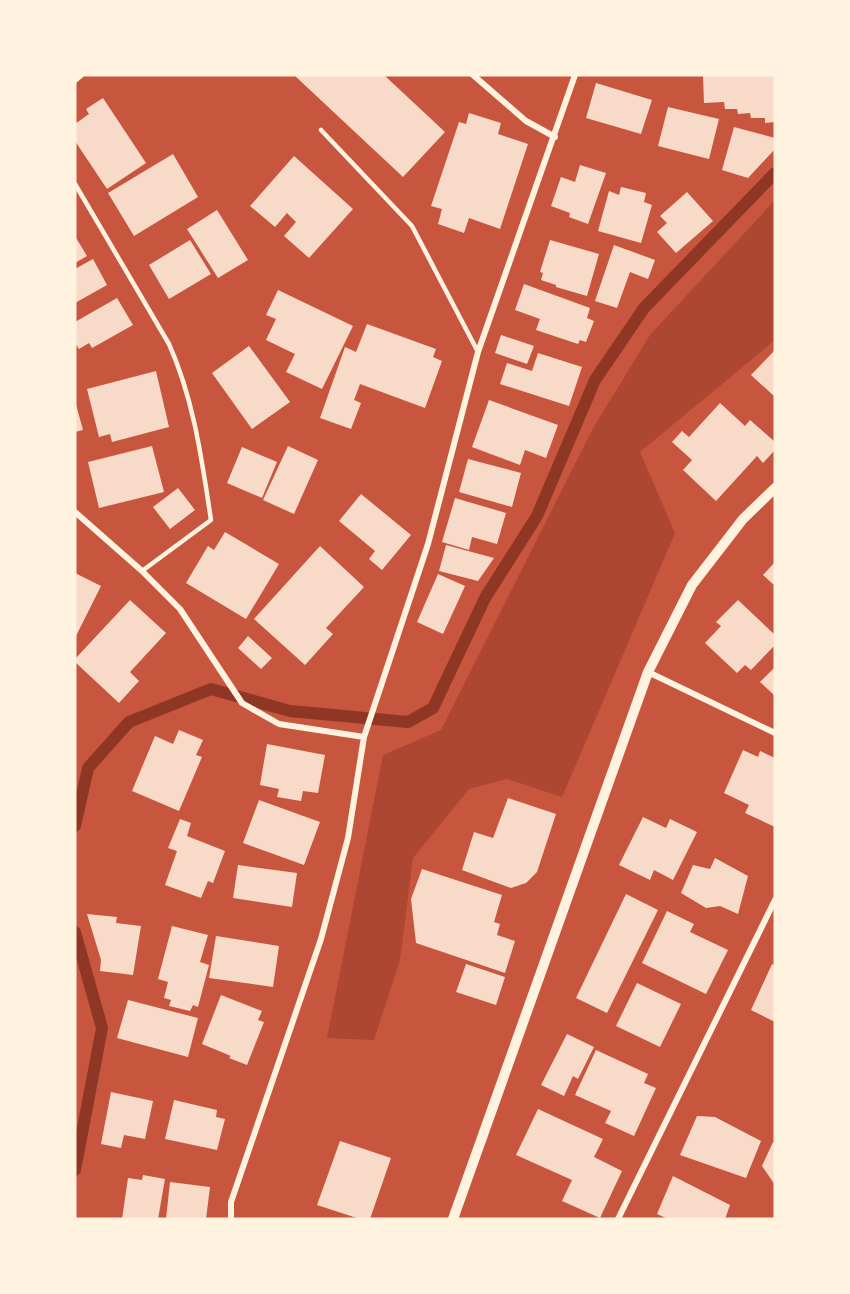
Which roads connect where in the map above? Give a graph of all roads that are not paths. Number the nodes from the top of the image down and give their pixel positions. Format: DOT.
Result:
graph roads {
  1 [pos="81,75"];
  2 [pos="473,75"];
  3 [pos="575,75"];
  4 [pos="75,80"];
  5 [pos="321,130"];
  6 [pos="555,137"];
  7 [pos="75,184"];
  8 [pos="478,352"];
  9 [pos="775,488"];
  10 [pos="75,512"];
  11 [pos="142,571"];
  12 [pos="648,672"];
  13 [pos="775,733"];
  14 [pos="364,737"];
  15 [pos="775,900"];
  16 [pos="231,1219"];
  17 [pos="453,1219"];
  18 [pos="618,1219"];
  1 -- 4 [label="street"];
  2 -- 6 [label="street"];
  3 -- 6 [label="street"];
  5 -- 8 [label="lane"];
  6 -- 8 [label="street"];
  7 -- 11 [label="lane"];
  8 -- 14 [label="street"];
  9 -- 12 [label="street"];
  10 -- 11 [label="street"];
  11 -- 14 [label="street"];
  12 -- 13 [label="street"];
  12 -- 17 [label="street"];
  14 -- 16 [label="street"];
  15 -- 18 [label="street"];
}
